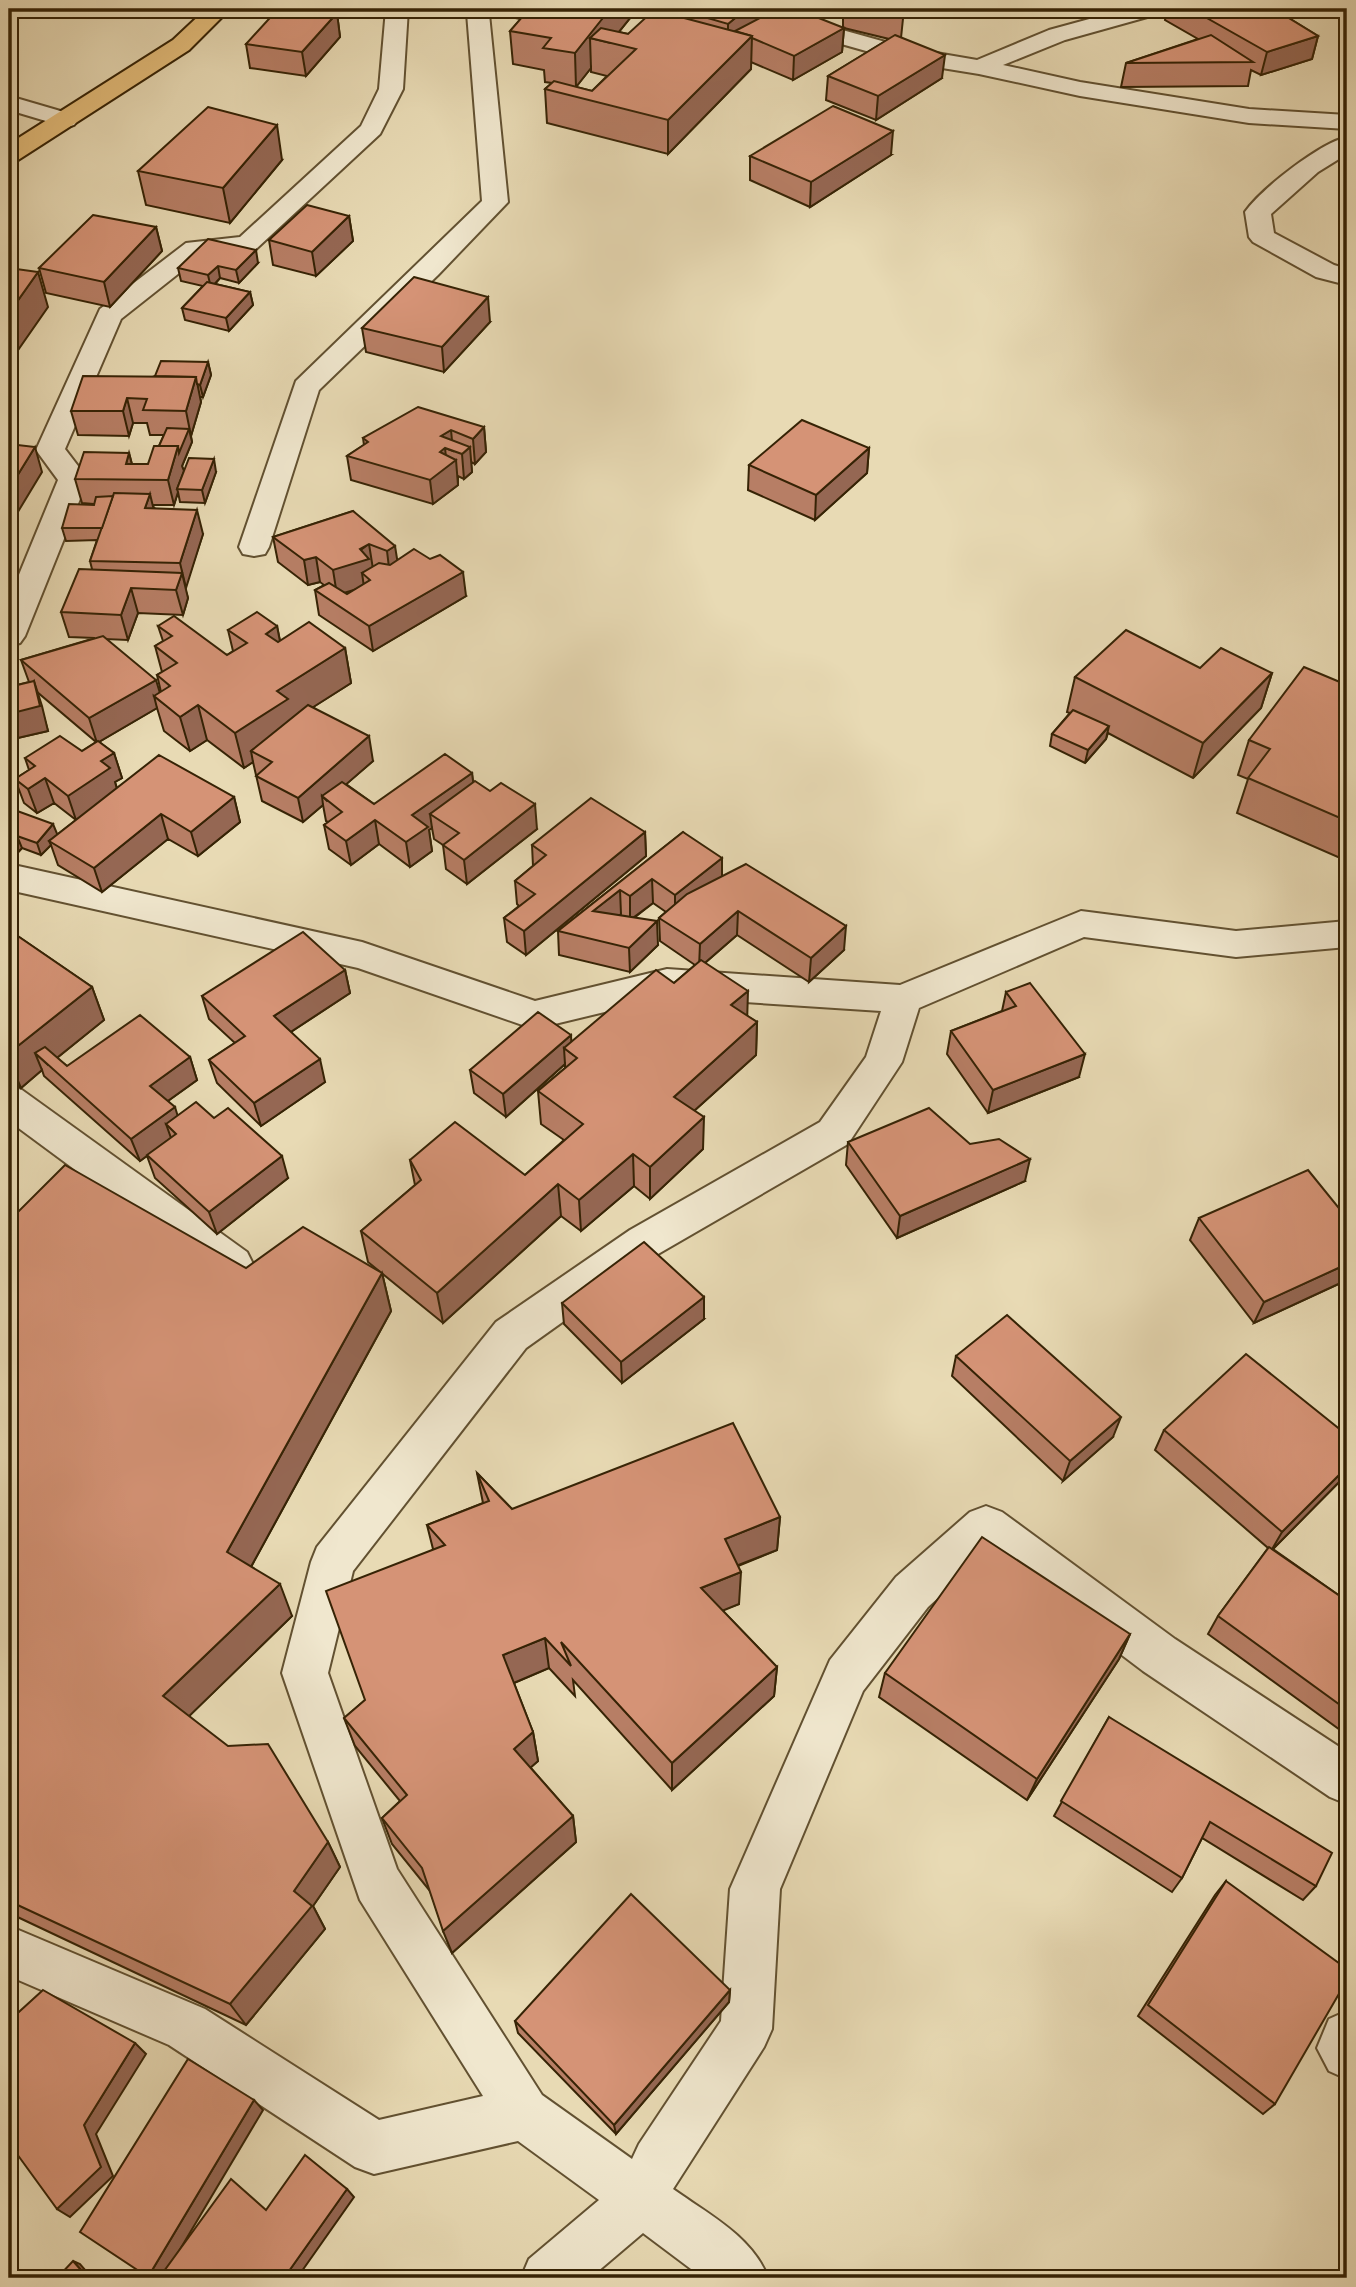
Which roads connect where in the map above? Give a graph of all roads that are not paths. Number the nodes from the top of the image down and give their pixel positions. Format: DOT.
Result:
graph roads {
  1 [pos="219,9"];
  2 [pos="397,9"];
  3 [pos="482,9"];
  4 [pos="743,9"];
  5 [pos="1150,9"];
  6 [pos="979,67"];
  7 [pos="9,103"];
  8 [pos="66,120"];
  9 [pos="1347,122"];
  10 [pos="1347,144"];
  11 [pos="9,155"];
  12 [pos="1347,277"];
  13 [pos="254,547"];
  14 [pos="9,636"];
  15 [pos="9,877"];
  16 [pos="1347,934"];
  17 [pos="903,999"];
  18 [pos="9,1101"];
  19 [pos="233,1264"];
  20 [pos="1347,1780"];
  21 [pos="9,1951"];
  22 [pos="1347,2037"];
  23 [pos="1347,2053"];
  24 [pos="524,2113"];
  25 [pos="641,2200"];
  26 [pos="548,2278"];
  27 [pos="741,2278"];
  1 -- 8 [label="main road"];
  2 -- 14 [label="street"];
  3 -- 13 [label="street"];
  4 -- 6 [label="street"];
  5 -- 6 [label="street"];
  6 -- 9 [label="street"];
  7 -- 8 [label="street"];
  8 -- 11 [label="main road"];
  10 -- 12 [label="street"];
  15 -- 17 [label="street"];
  16 -- 17 [label="street"];
  17 -- 24 [label="street"];
  18 -- 19 [label="street"];
  20 -- 25 [label="street"];
  21 -- 24 [label="street"];
  22 -- 23 [label="street"];
  24 -- 25 [label="street"];
  25 -- 26 [label="street"];
  25 -- 27 [label="street"];
}
